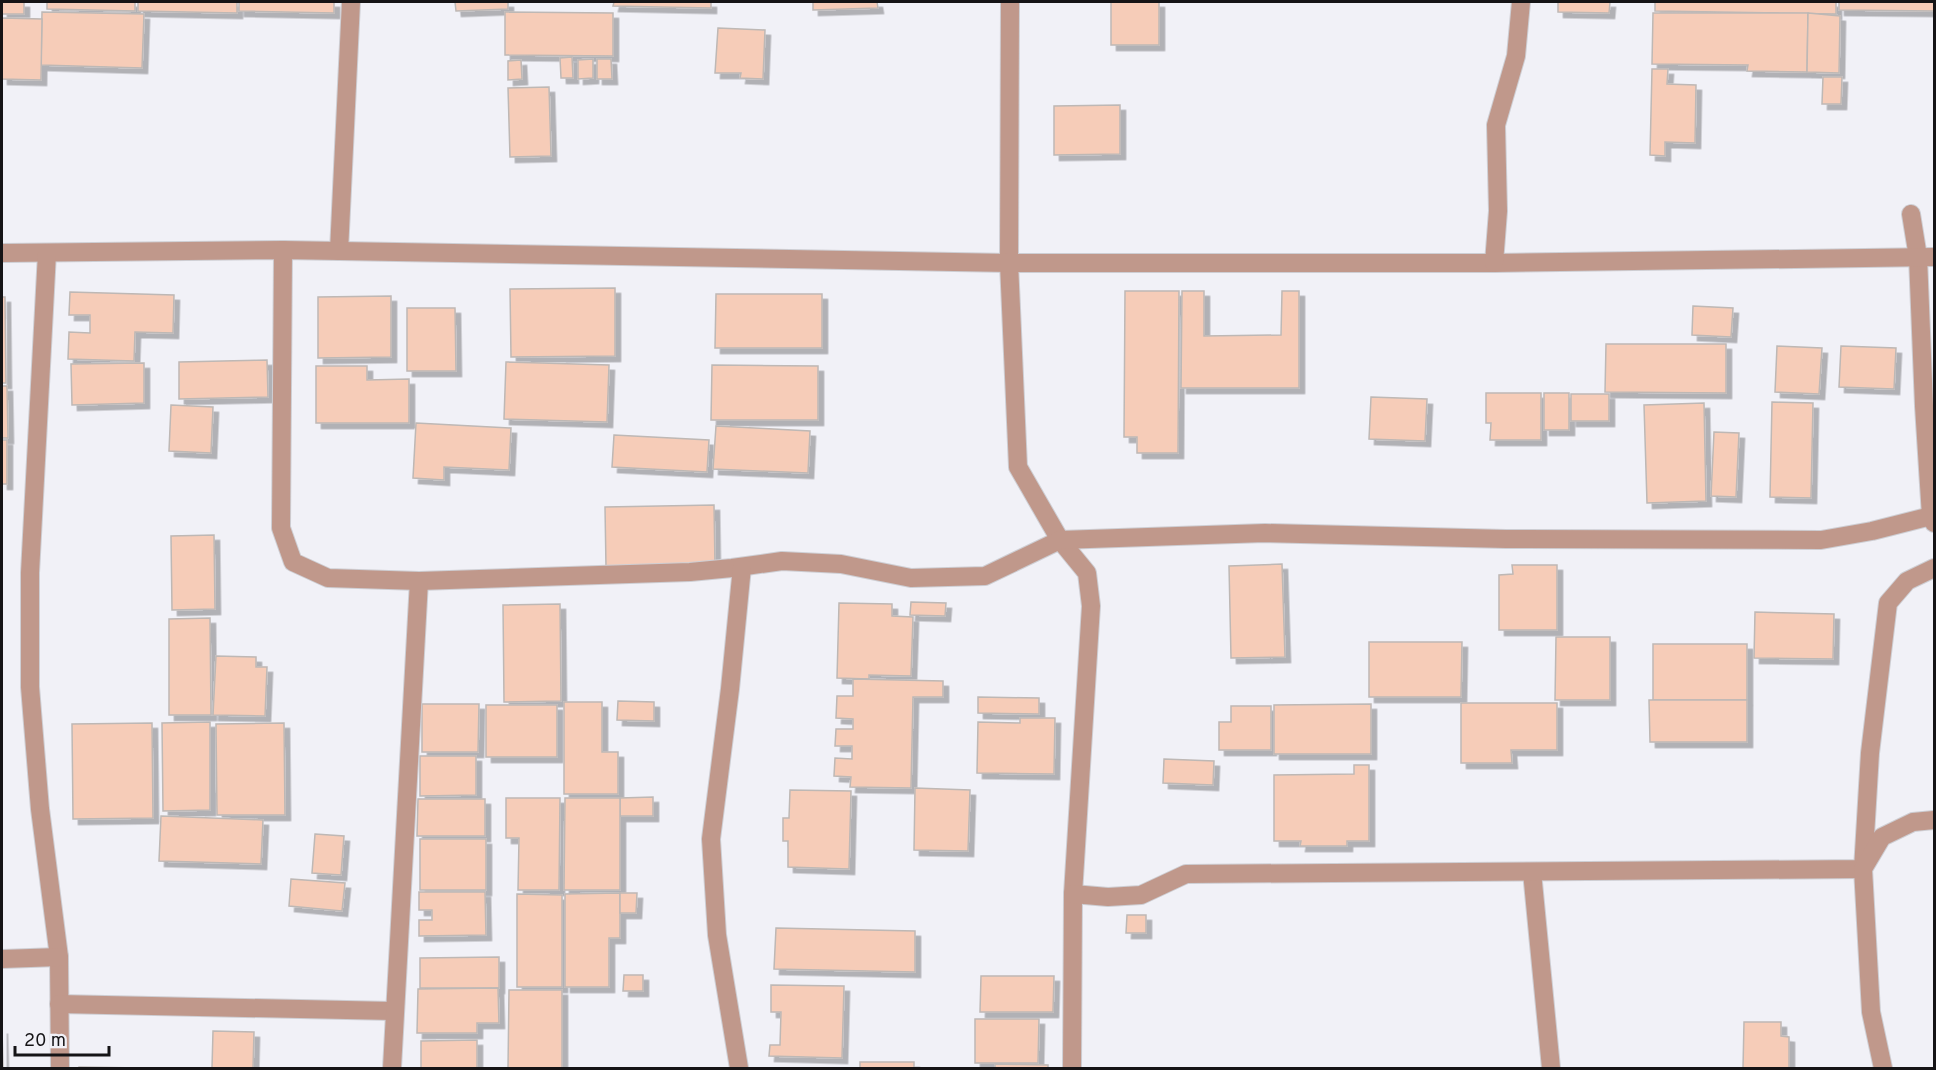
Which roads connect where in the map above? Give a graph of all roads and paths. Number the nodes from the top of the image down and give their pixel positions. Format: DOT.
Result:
graph roads {
  1 [pos="351,2"];
  2 [pos="1010,2"];
  3 [pos="1521,2"];
  4 [pos="1911,213"];
  5 [pos="283,250"];
  6 [pos="339,251"];
  7 [pos="2,253"];
  8 [pos="47,253"];
  9 [pos="1926,257"];
  10 [pos="1009,263"];
  11 [pos="1494,263"];
  12 [pos="1933,519"];
  13 [pos="1060,540"];
  14 [pos="742,567"];
  15 [pos="1935,568"];
  16 [pos="419,581"];
  17 [pos="1935,820"];
  18 [pos="1863,869"];
  19 [pos="1532,872"];
  20 [pos="1073,894"];
  21 [pos="59,957"];
  22 [pos="2,959"];
  23 [pos="59,1004"];
  24 [pos="393,1011"];
  25 [pos="60,1068"];
  26 [pos="392,1068"];
  27 [pos="739,1068"];
  28 [pos="1072,1068"];
  29 [pos="1551,1068"];
  30 [pos="1883,1068"];
  1 -- 6 [label="street"];
  2 -- 10 [label="street"];
  3 -- 11 [label="street"];
  4 -- 9 [label="street"];
  5 -- 6 [label="street"];
  5 -- 8 [label="street"];
  5 -- 16 [label="street"];
  6 -- 10 [label="street"];
  7 -- 8 [label="street"];
  8 -- 21 [label="street"];
  9 -- 11 [label="street"];
  9 -- 12 [label="street"];
  10 -- 11 [label="street"];
  10 -- 13 [label="street"];
  12 -- 13 [label="street"];
  13 -- 14 [label="street"];
  13 -- 20 [label="street"];
  14 -- 16 [label="street"];
  14 -- 27 [label="street"];
  15 -- 18 [label="street"];
  16 -- 24 [label="street"];
  17 -- 18 [label="street"];
  18 -- 19 [label="street"];
  18 -- 30 [label="street"];
  19 -- 20 [label="street"];
  19 -- 29 [label="street"];
  20 -- 28 [label="street"];
  21 -- 22 [label="street"];
  21 -- 23 [label="street"];
  23 -- 24 [label="street"];
  23 -- 25 [label="street"];
  24 -- 26 [label="street"];
}
